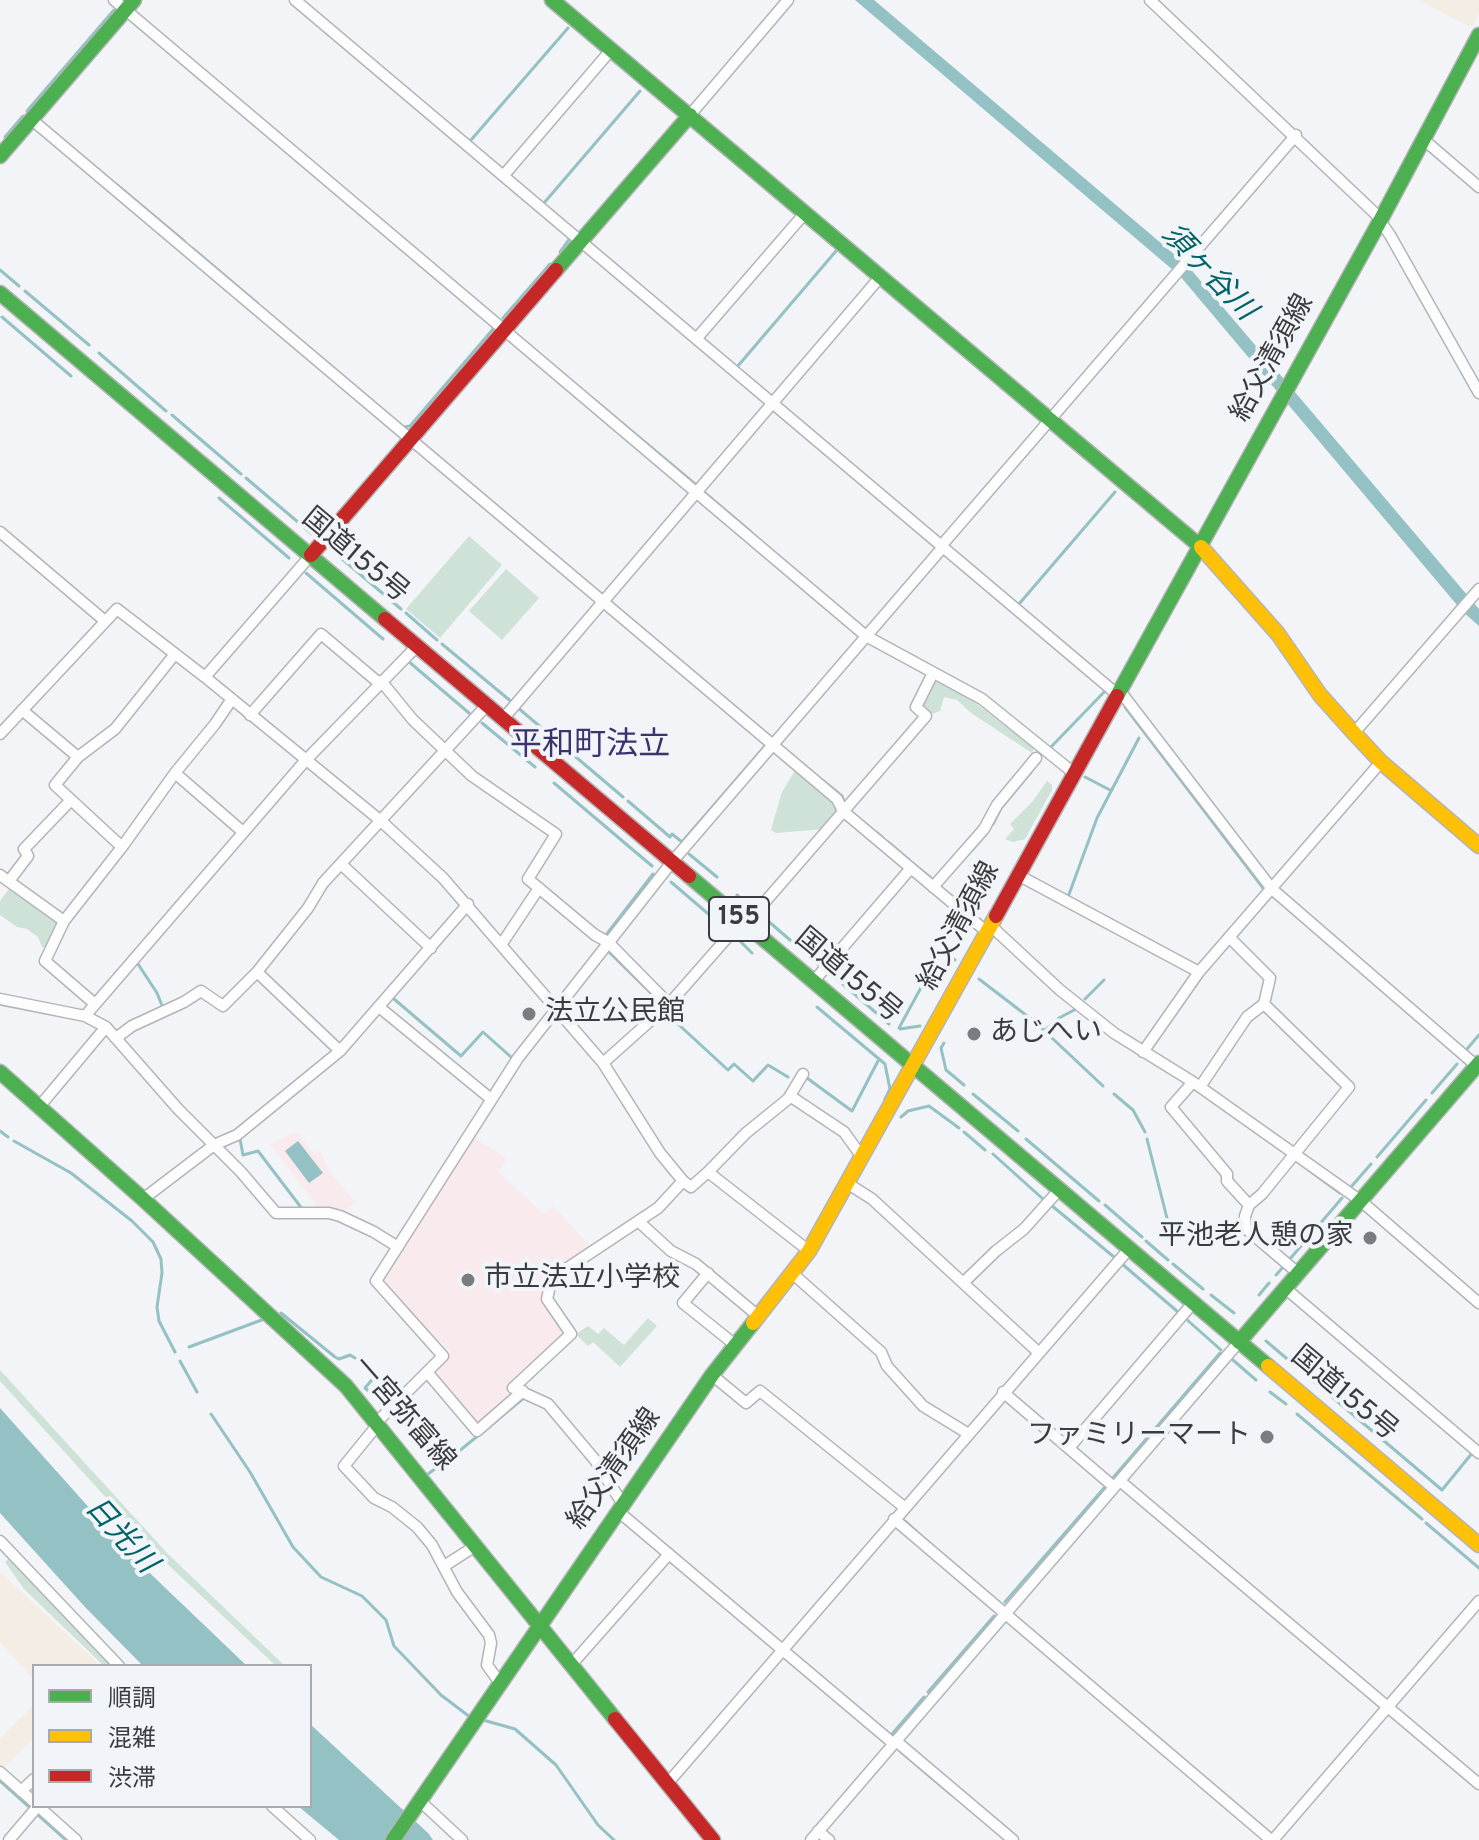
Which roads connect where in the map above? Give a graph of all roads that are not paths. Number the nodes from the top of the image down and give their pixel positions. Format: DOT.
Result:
graph roads {
  1 [pos="295,0"];
  2 [pos="552,0"];
  3 [pos="788,0"];
  4 [pos="1150,0"];
  5 [pos="124,3"];
  6 [pos="1479,35"];
  7 [pos="611,50"];
  8 [pos="690,115"];
  9 [pos="31,119"];
  10 [pos="1296,135"];
  11 [pos="1423,139"];
  12 [pos="0,155"];
  13 [pos="504,175"];
  14 [pos="1479,187"];
  15 [pos="805,213"];
  16 [pos="1380,220"];
  17 [pos="582,241"];
  18 [pos="881,276"];
  19 [pos="0,293"];
  20 [pos="505,330"];
  21 [pos="697,338"];
  22 [pos="1479,393"];
  23 [pos="773,403"];
  24 [pos="1049,419"];
  25 [pos="411,439"];
  26 [pos="696,492"];
  27 [pos="0,532"];
  28 [pos="1200,545"];
  29 [pos="942,546"];
  30 [pos="311,555"];
  31 [pos="1479,589"];
  32 [pos="602,602"];
  33 [pos="105,621"];
  34 [pos="866,636"];
  35 [pos="417,646"];
  36 [pos="175,654"];
  37 [pos="933,673"];
  38 [pos="205,677"];
  39 [pos="380,682"];
  40 [pos="1119,693"];
  41 [pos="232,699"];
  42 [pos="487,705"];
  43 [pos="22,710"];
  44 [pos="250,715"];
  45 [pos="503,719"];
  46 [pos="1354,733"];
  47 [pos="0,734"];
  48 [pos="772,745"];
  49 [pos="446,750"];
  50 [pos="78,757"];
  51 [pos="1036,758"];
  52 [pos="305,761"];
  53 [pos="1381,762"];
  54 [pos="175,773"];
  55 [pos="1075,774"];
  56 [pos="71,800"];
  57 [pos="843,811"];
  58 [pos="381,821"];
  59 [pos="243,832"];
  60 [pos="1479,846"];
  61 [pos="122,847"];
  62 [pos="672,862"];
  63 [pos="341,864"];
  64 [pos="911,868"];
  65 [pos="1018,875"];
  66 [pos="4,878"];
  67 [pos="933,887"];
  68 [pos="539,888"];
  69 [pos="1272,889"];
  70 [pos="468,904"];
  71 [pos="64,921"];
  72 [pos="743,923"];
  73 [pos="989,929"];
  74 [pos="1229,937"];
  75 [pos="608,942"];
  76 [pos="501,945"];
  77 [pos="431,948"];
  78 [pos="257,972"];
  79 [pos="1199,972"];
  80 [pos="813,982"];
  81 [pos="0,999"];
  82 [pos="95,1004"];
  83 [pos="669,1004"];
  84 [pos="1264,1004"];
  85 [pos="379,1007"];
  86 [pos="556,1009"];
  87 [pos="85,1016"];
  88 [pos="106,1027"];
  89 [pos="116,1038"];
  90 [pos="340,1051"];
  91 [pos="1143,1052"];
  92 [pos="603,1063"];
  93 [pos="914,1068"];
  94 [pos="1477,1069"];
  95 [pos="0,1072"];
  96 [pos="803,1074"];
  97 [pos="1196,1084"];
  98 [pos="790,1096"];
  99 [pos="491,1099"];
  100 [pos="39,1107"];
  101 [pos="214,1145"];
  102 [pos="1293,1153"];
  103 [pos="862,1157"];
  104 [pos="708,1172"];
  105 [pos="683,1181"];
  106 [pos="847,1183"];
  107 [pos="1059,1190"];
  108 [pos="143,1199"];
  109 [pos="1361,1201"];
  110 [pos="1249,1205"];
  111 [pos="638,1221"];
  112 [pos="398,1247"];
  113 [pos="1129,1249"];
  114 [pos="809,1251"];
  115 [pos="708,1273"];
  116 [pos="792,1273"];
  117 [pos="1298,1273"];
  118 [pos="964,1282"];
  119 [pos="1285,1288"];
  120 [pos="1193,1303"];
  121 [pos="1479,1303"];
  122 [pos="757,1315"];
  123 [pos="1239,1342"];
  124 [pos="734,1344"];
  125 [pos="1038,1352"];
  126 [pos="427,1372"];
  127 [pos="712,1375"];
  128 [pos="523,1391"];
  129 [pos="1003,1392"];
  130 [pos="378,1422"];
  131 [pos="967,1433"];
  132 [pos="1069,1448"];
  133 [pos="1479,1453"];
  134 [pos="1117,1484"];
  135 [pos="904,1507"];
  136 [pos="622,1509"];
  137 [pos="894,1519"];
  138 [pos="0,1541"];
  139 [pos="477,1545"];
  140 [pos="1479,1545"];
  141 [pos="4,1551"];
  142 [pos="669,1554"];
  143 [pos="444,1566"];
  144 [pos="1479,1601"];
  145 [pos="1005,1614"];
  146 [pos="540,1623"];
  147 [pos="782,1649"];
  148 [pos="117,1664"];
  149 [pos="572,1664"];
  150 [pos="500,1683"];
  151 [pos="1388,1707"];
  152 [pos="895,1742"];
  153 [pos="0,1772"];
  154 [pos="32,1781"];
  155 [pos="667,1784"];
  156 [pos="1479,1784"];
  157 [pos="21,1791"];
  158 [pos="32,1804"];
  159 [pos="419,1804"];
  160 [pos="34,1808"];
  161 [pos="36,1808"];
  162 [pos="274,1808"];
  163 [pos="815,1836"];
  164 [pos="9,1840"];
  165 [pos="76,1840"];
  166 [pos="310,1840"];
  167 [pos="393,1840"];
  168 [pos="462,1840"];
  169 [pos="713,1840"];
  170 [pos="829,1840"];
  171 [pos="1013,1840"];
  172 [pos="1272,1840"];
  1 -- 13 [label="street"];
  2 -- 7 [label="main road"];
  3 -- 8 [label="street"];
  4 -- 10 [label="street"];
  5 -- 9 [label="main road"];
  5 -- 20 [label="street"];
  6 -- 11 [label="main road, 給父清須線"];
  7 -- 8 [label="main road"];
  7 -- 13 [label="street"];
  8 -- 15 [label="main road"];
  8 -- 17 [label="main road"];
  9 -- 12 [label="main road"];
  9 -- 25 [label="street"];
  10 -- 16 [label="street"];
  10 -- 24 [label="street"];
  11 -- 14 [label="street"];
  11 -- 16 [label="main road, 給父清須線"];
  13 -- 17 [label="street"];
  15 -- 18 [label="main road"];
  15 -- 21 [label="street"];
  16 -- 22 [label="street"];
  16 -- 28 [label="main road, 給父清須線"];
  17 -- 20 [label="main road"];
  17 -- 21 [label="street"];
  18 -- 23 [label="street"];
  18 -- 24 [label="main road"];
  19 -- 30 [label="main road, 国道155号 / 155"];
  20 -- 25 [label="main road"];
  20 -- 26 [label="street"];
  21 -- 23 [label="street"];
  23 -- 26 [label="street"];
  23 -- 29 [label="street"];
  24 -- 28 [label="main road"];
  24 -- 29 [label="street"];
  25 -- 30 [label="main road"];
  25 -- 32 [label="street"];
  26 -- 32 [label="street"];
  26 -- 34 [label="street"];
  27 -- 33 [label="street"];
  28 -- 40 [label="main road, 給父清須線"];
  28 -- 46 [label="main road"];
  29 -- 34 [label="street"];
  29 -- 40 [label="street"];
  30 -- 35 [label="main road, 国道155号 / 155"];
  30 -- 38 [label="street"];
  31 -- 46 [label="street"];
  32 -- 45 [label="street"];
  32 -- 48 [label="street"];
  33 -- 36 [label="street"];
  33 -- 43 [label="street"];
  34 -- 37 [label="street"];
  34 -- 48 [label="street"];
  35 -- 39 [label="street"];
  35 -- 42 [label="main road, 国道155号 / 155"];
  36 -- 38 [label="street"];
  36 -- 50 [label="street"];
  37 -- 55 [label="street"];
  37 -- 57 [label="street"];
  38 -- 41 [label="street"];
  39 -- 44 [label="street"];
  39 -- 49 [label="street"];
  39 -- 52 [label="street"];
  40 -- 55 [label="main road, 給父清須線"];
  40 -- 69 [label="street"];
  41 -- 44 [label="street"];
  41 -- 54 [label="street"];
  42 -- 45 [label="main road, 国道155号 / 155"];
  42 -- 49 [label="street"];
  43 -- 47 [label="street"];
  43 -- 50 [label="street"];
  44 -- 52 [label="street"];
  45 -- 62 [label="main road, 国道155号 / 155"];
  46 -- 53 [label="main road"];
  48 -- 57 [label="street"];
  48 -- 62 [label="street"];
  49 -- 58 [label="street"];
  49 -- 68 [label="street"];
  50 -- 56 [label="street"];
  51 -- 67 [label="street"];
  52 -- 58 [label="street"];
  52 -- 59 [label="street"];
  53 -- 60 [label="main road"];
  53 -- 69 [label="street"];
  54 -- 59 [label="street"];
  54 -- 61 [label="street"];
  55 -- 65 [label="main road, 給父清須線"];
  56 -- 61 [label="street"];
  56 -- 66 [label="street"];
  57 -- 64 [label="street"];
  57 -- 72 [label="street"];
  58 -- 63 [label="street"];
  58 -- 70 [label="street"];
  59 -- 82 [label="street"];
  61 -- 71 [label="street"];
  62 -- 72 [label="main road, 国道155号 / 155"];
  62 -- 75 [label="street"];
  63 -- 77 [label="street"];
  63 -- 78 [label="street"];
  64 -- 67 [label="street"];
  64 -- 80 [label="street"];
  65 -- 73 [label="main road, 給父清須線"];
  65 -- 79 [label="street"];
  66 -- 71 [label="street"];
  67 -- 73 [label="street"];
  68 -- 75 [label="street"];
  68 -- 76 [label="street"];
  69 -- 74 [label="street"];
  69 -- 94 [label="street"];
  70 -- 76 [label="street"];
  70 -- 77 [label="street"];
  71 -- 82 [label="street"];
  72 -- 80 [label="main road, 国道155号 / 155"];
  72 -- 83 [label="street"];
  73 -- 91 [label="street"];
  73 -- 93 [label="main road, 給父清須線"];
  74 -- 79 [label="street"];
  74 -- 84 [label="street"];
  75 -- 83 [label="street"];
  75 -- 86 [label="street"];
  76 -- 86 [label="street"];
  77 -- 85 [label="street"];
  78 -- 89 [label="street"];
  78 -- 90 [label="street"];
  79 -- 91 [label="street"];
  80 -- 93 [label="main road, 国道155号 / 155"];
  81 -- 87 [label="street"];
  82 -- 87 [label="street"];
  83 -- 92 [label="street"];
  84 -- 97 [label="street"];
  84 -- 102 [label="street"];
  85 -- 90 [label="street"];
  85 -- 99 [label="street"];
  86 -- 92 [label="street"];
  86 -- 99 [label="street"];
  87 -- 88 [label="street"];
  88 -- 89 [label="street"];
  88 -- 100 [label="street"];
  89 -- 101 [label="street"];
  90 -- 101 [label="street"];
  91 -- 97 [label="street"];
  92 -- 105 [label="street"];
  93 -- 103 [label="main road, 給父清須線"];
  93 -- 107 [label="main road, 国道155号 / 155"];
  94 -- 109 [label="main road"];
  95 -- 100 [label="main road, 一宮弥富線"];
  96 -- 98 [label="street"];
  97 -- 102 [label="street"];
  97 -- 110 [label="street"];
  98 -- 103 [label="street"];
  98 -- 104 [label="street"];
  99 -- 112 [label="street"];
  100 -- 108 [label="main road, 一宮弥富線"];
  101 -- 108 [label="street"];
  101 -- 112 [label="street"];
  102 -- 109 [label="street"];
  102 -- 110 [label="street"];
  103 -- 106 [label="main road, 給父清須線"];
  104 -- 105 [label="street"];
  104 -- 114 [label="street"];
  105 -- 111 [label="street"];
  106 -- 114 [label="main road, 給父清須線"];
  106 -- 118 [label="street"];
  107 -- 113 [label="main road, 国道155号 / 155"];
  107 -- 118 [label="street"];
  108 -- 130 [label="main road, 一宮弥富線"];
  109 -- 117 [label="main road"];
  109 -- 121 [label="street"];
  110 -- 117 [label="street"];
  111 -- 115 [label="street"];
  111 -- 128 [label="street"];
  112 -- 126 [label="street"];
  113 -- 120 [label="main road, 国道155号 / 155"];
  113 -- 125 [label="street"];
  114 -- 116 [label="main road, 給父清須線"];
  115 -- 122 [label="street"];
  115 -- 124 [label="street"];
  116 -- 122 [label="main road, 給父清須線"];
  116 -- 131 [label="street"];
  117 -- 119 [label="main road"];
  118 -- 125 [label="street"];
  119 -- 123 [label="main road"];
  119 -- 133 [label="street"];
  120 -- 123 [label="main road, 国道155号 / 155"];
  120 -- 132 [label="street"];
  122 -- 124 [label="main road, 給父清須線"];
  123 -- 134 [label="street"];
  123 -- 140 [label="main road, 国道155号 / 155"];
  124 -- 127 [label="main road, 給父清須線"];
  125 -- 129 [label="street"];
  126 -- 128 [label="street"];
  126 -- 130 [label="street"];
  127 -- 135 [label="street"];
  127 -- 136 [label="main road, 給父清須線"];
  128 -- 136 [label="street"];
  129 -- 131 [label="street"];
  129 -- 132 [label="street"];
  130 -- 139 [label="main road, 一宮弥富線"];
  130 -- 143 [label="street"];
  131 -- 135 [label="street"];
  132 -- 134 [label="street"];
  134 -- 145 [label="street"];
  134 -- 151 [label="street"];
  135 -- 137 [label="street"];
  136 -- 142 [label="street"];
  136 -- 146 [label="main road, 給父清須線"];
  137 -- 145 [label="street"];
  137 -- 147 [label="street"];
  138 -- 141 [label="street"];
  139 -- 143 [label="street"];
  139 -- 146 [label="main road, 一宮弥富線"];
  141 -- 148 [label="street"];
  142 -- 147 [label="street"];
  142 -- 149 [label="street"];
  143 -- 150 [label="street"];
  144 -- 151 [label="street"];
  145 -- 152 [label="street"];
  145 -- 172 [label="street"];
  146 -- 149 [label="main road, 一宮弥富線"];
  146 -- 150 [label="main road, 給父清須線"];
  147 -- 152 [label="street"];
  147 -- 155 [label="street"];
  149 -- 155 [label="main road, 一宮弥富線"];
  150 -- 159 [label="main road, 給父清須線"];
  151 -- 156 [label="street"];
  151 -- 172 [label="street"];
  152 -- 163 [label="street"];
  152 -- 171 [label="street"];
  153 -- 157 [label="street"];
  154 -- 157 [label="street"];
  155 -- 169 [label="main road, 一宮弥富線"];
  157 -- 158 [label="street"];
  159 -- 167 [label="main road, 給父清須線"];
  159 -- 168 [label="street"];
  160 -- 164 [label="street"];
  161 -- 165 [label="street"];
  162 -- 166 [label="street"];
  163 -- 170 [label="street"];
}
